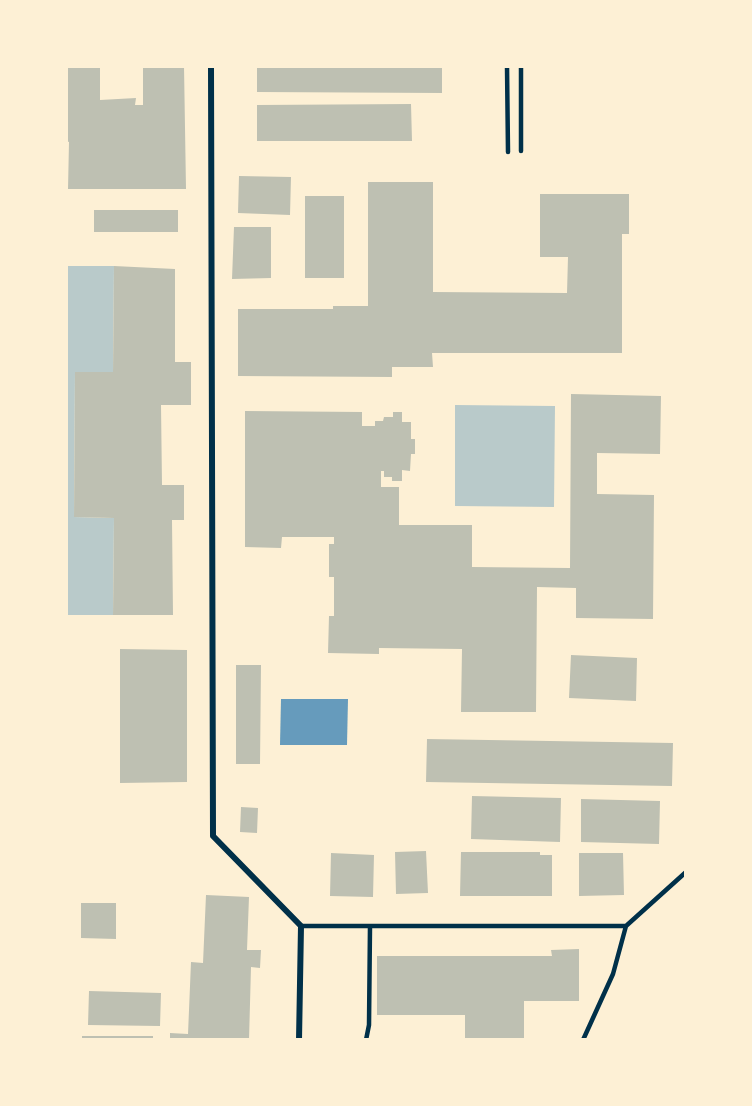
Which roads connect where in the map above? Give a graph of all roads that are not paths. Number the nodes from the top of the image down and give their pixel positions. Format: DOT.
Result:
graph roads {
  1 [pos="211,66"];
  2 [pos="507,66"];
  3 [pos="521,66"];
  4 [pos="508,152"];
  5 [pos="521,152"];
  6 [pos="686,872"];
  7 [pos="301,926"];
  8 [pos="370,926"];
  9 [pos="626,926"];
  10 [pos="299,1040"];
  11 [pos="366,1040"];
  12 [pos="583,1040"];
  1 -- 7 [label="street"];
  2 -- 4 [label="lane"];
  3 -- 5 [label="lane"];
  6 -- 9 [label="lane"];
  7 -- 8 [label="lane"];
  7 -- 10 [label="street"];
  8 -- 9 [label="lane"];
  8 -- 11 [label="lane"];
  9 -- 12 [label="lane"];
}
